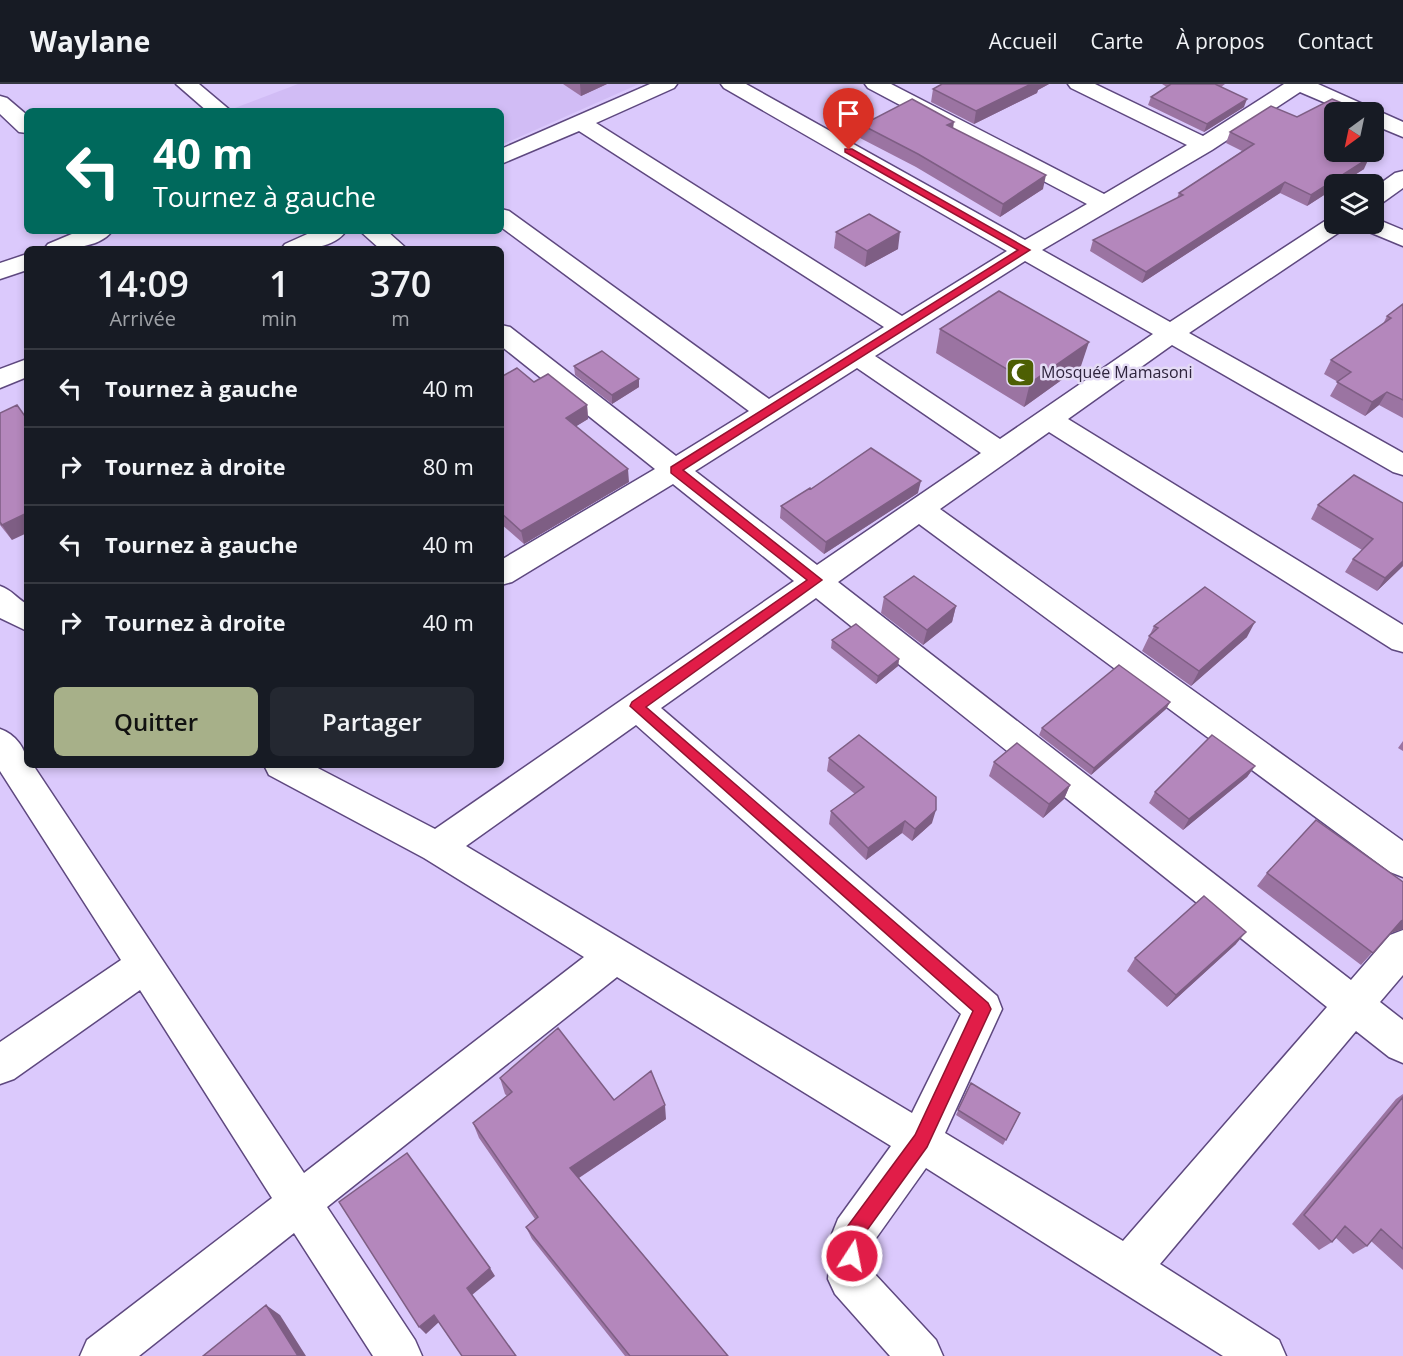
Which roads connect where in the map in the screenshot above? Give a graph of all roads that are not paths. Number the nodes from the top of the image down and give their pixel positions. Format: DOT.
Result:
graph roads {
  1 [pos="186,84"];
  2 [pos="667,84"];
  3 [pos="731,84"];
  4 [pos="875,84"];
  5 [pos="1078,84"];
  6 [pos="1299,84"];
  7 [pos="1329,89"];
  8 [pos="0,102"];
  9 [pos="1349,102"];
  10 [pos="216,108"];
  11 [pos="1384,121"];
  12 [pos="580,122"];
  13 [pos="24,124"];
  14 [pos="1403,130"];
  15 [pos="1204,145"];
  16 [pos="504,156"];
  17 [pos="1403,178"];
  18 [pos="1384,191"];
  19 [pos="1105,204"];
  20 [pos="504,218"];
  21 [pos="1384,230"];
  22 [pos="1324,232"];
  23 [pos="93,234"];
  24 [pos="327,234"];
  25 [pos="376,234"];
  26 [pos="1403,239"];
  27 [pos="63,246"];
  28 [pos="300,246"];
  29 [pos="391,246"];
  30 [pos="1025,250"];
  31 [pos="24,262"];
  32 [pos="0,272"];
  33 [pos="902,327"];
  34 [pos="1170,334"];
  35 [pos="504,335"];
  36 [pos="859,357"];
  37 [pos="768,411"];
  38 [pos="1048,419"];
  39 [pos="1001,453"];
  40 [pos="1403,465"];
  41 [pos="675,470"];
  42 [pos="919,509"];
  43 [pos="504,572"];
  44 [pos="816,580"];
  45 [pos="1403,640"];
  46 [pos="637,706"];
  47 [pos="0,743"];
  48 [pos="287,768"];
  49 [pos="437,847"];
  50 [pos="1403,861"];
  51 [pos="1403,946"];
  52 [pos="616,955"];
  53 [pos="145,965"];
  54 [pos="1352,1005"];
  55 [pos="1403,1044"];
  56 [pos="0,1065"];
  57 [pos="921,1141"];
  58 [pos="299,1203"];
  59 [pos="1128,1269"];
  60 [pos="103,1356"];
  61 [pos="399,1356"];
  62 [pos="920,1356"];
  63 [pos="1263,1356"];
  1 -- 10 [label="street"];
  2 -- 12 [label="street"];
  3 -- 30 [label="street"];
  4 -- 19 [label="street"];
  5 -- 15 [label="street"];
  6 -- 7 [label="street"];
  6 -- 15 [label="street"];
  7 -- 9 [label="street"];
  8 -- 13 [label="street"];
  11 -- 14 [label="street"];
  12 -- 16 [label="street"];
  12 -- 33 [label="street"];
  15 -- 19 [label="street"];
  17 -- 18 [label="street"];
  19 -- 30 [label="street"];
  20 -- 37 [label="street"];
  21 -- 26 [label="street"];
  22 -- 34 [label="street"];
  23 -- 27 [label="street"];
  24 -- 28 [label="street"];
  25 -- 29 [label="street"];
  30 -- 33 [label="street"];
  30 -- 34 [label="street"];
  31 -- 32 [label="street"];
  33 -- 36 [label="street"];
  34 -- 38 [label="street"];
  34 -- 40 [label="street"];
  35 -- 41 [label="street"];
  36 -- 37 [label="street"];
  36 -- 39 [label="street"];
  37 -- 41 [label="street"];
  38 -- 39 [label="street"];
  38 -- 45 [label="street"];
  39 -- 42 [label="street"];
  41 -- 43 [label="street"];
  41 -- 44 [label="street"];
  42 -- 44 [label="street"];
  42 -- 50 [label="street"];
  44 -- 46 [label="street"];
  44 -- 54 [label="street"];
  46 -- 49 [label="street"];
  46 -- 57 [label="street"];
  47 -- 53 [label="street"];
  48 -- 49 [label="street"];
  49 -- 52 [label="street"];
  51 -- 54 [label="street"];
  52 -- 57 [label="street"];
  52 -- 58 [label="street"];
  53 -- 56 [label="street"];
  53 -- 58 [label="street"];
  54 -- 55 [label="street"];
  54 -- 59 [label="street"];
  57 -- 59 [label="street"];
  57 -- 62 [label="street"];
  58 -- 60 [label="street"];
  58 -- 61 [label="street"];
  59 -- 63 [label="street"];
}
